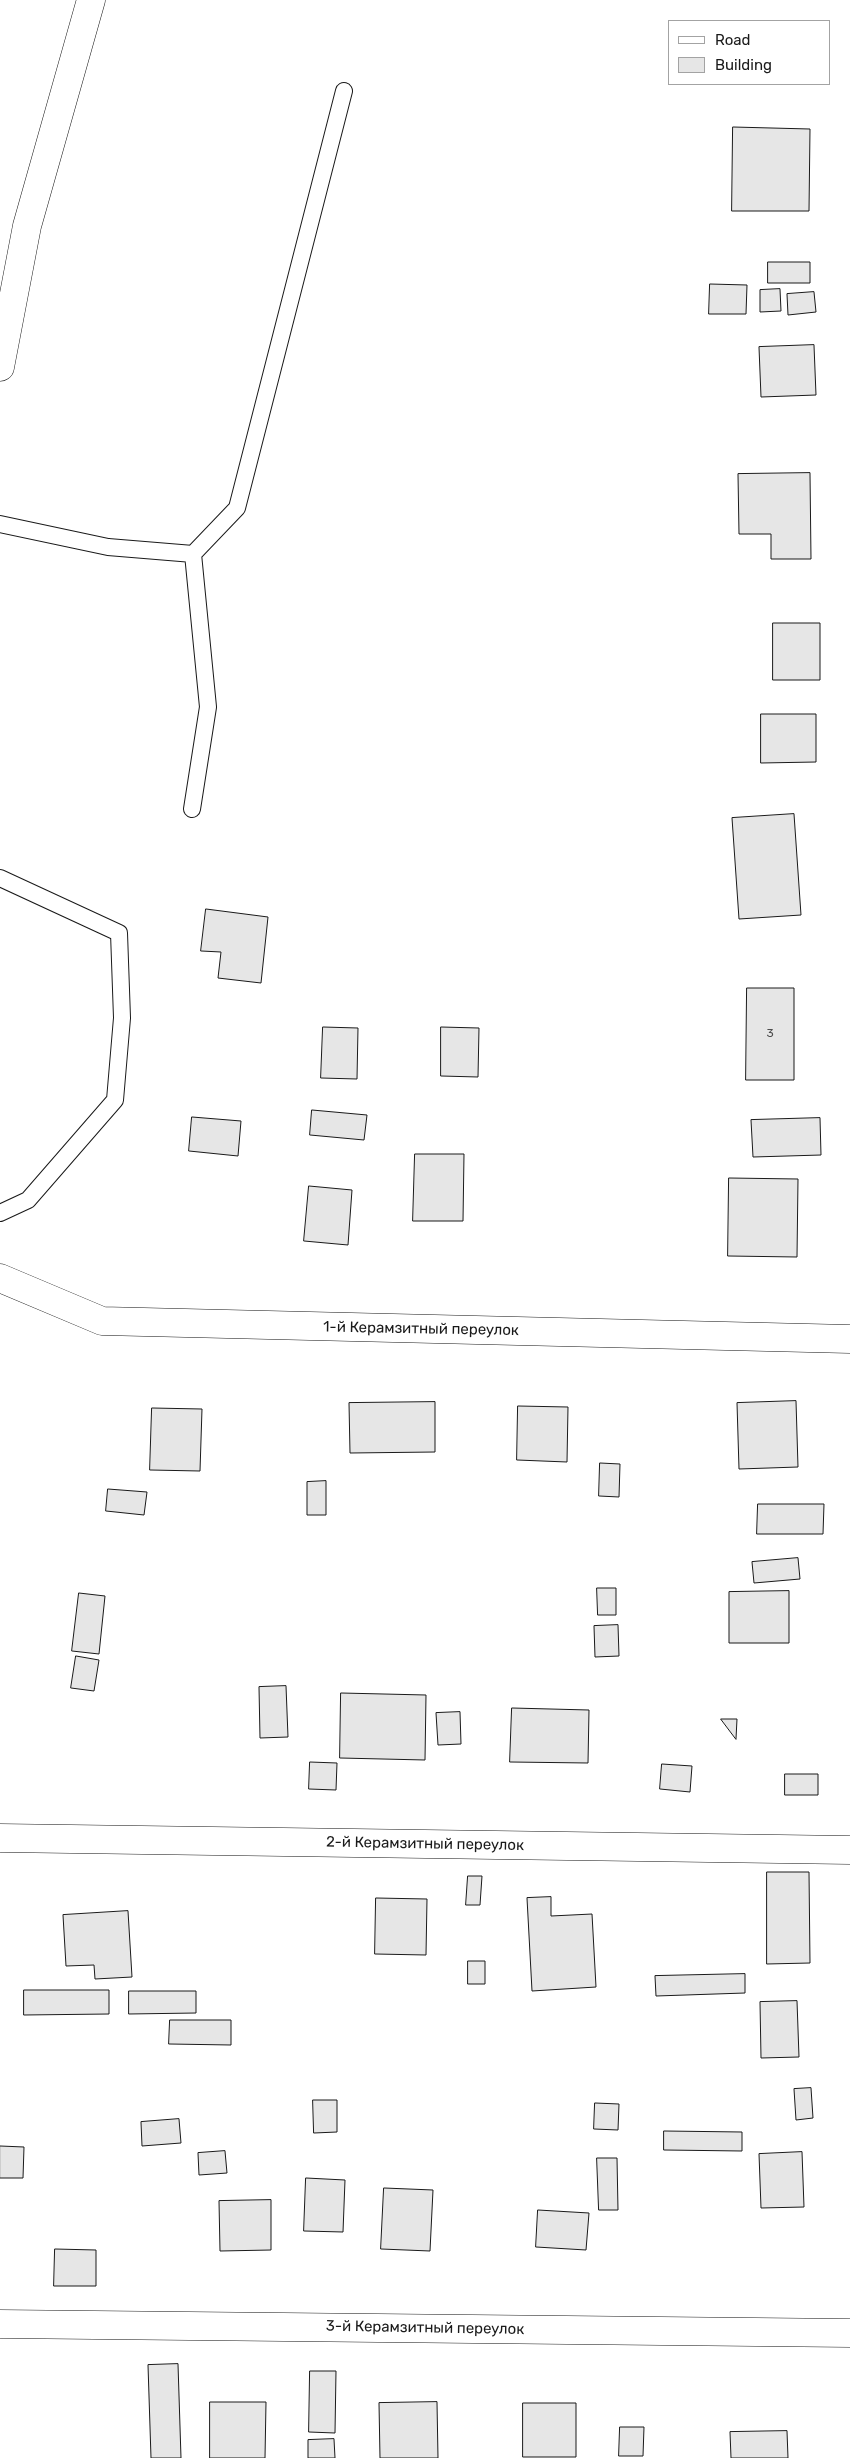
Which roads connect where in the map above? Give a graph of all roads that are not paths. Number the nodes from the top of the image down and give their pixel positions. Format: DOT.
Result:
graph roads {
  1 [pos="91,0"];
  2 [pos="344,91"];
  3 [pos="0,366"];
  4 [pos="0,524"];
  5 [pos="193,554"];
  6 [pos="192,808"];
  7 [pos="0,878"];
  8 [pos="0,1213"];
  9 [pos="0,1278"];
  10 [pos="850,1339"];
  11 [pos="0,1838"];
  12 [pos="850,1850"];
  13 [pos="0,2324"];
  14 [pos="850,2333"];
  1 -- 3 [label="street"];
  2 -- 5 [label="lane"];
  4 -- 5 [label="lane"];
  5 -- 6 [label="lane"];
  7 -- 8 [label="lane"];
  9 -- 10 [label="street, 1-й Керамзитный переулок"];
  11 -- 12 [label="street, 2-й Керамзитный переулок"];
  13 -- 14 [label="street, 3-й Керамзитный переулок"];
}
